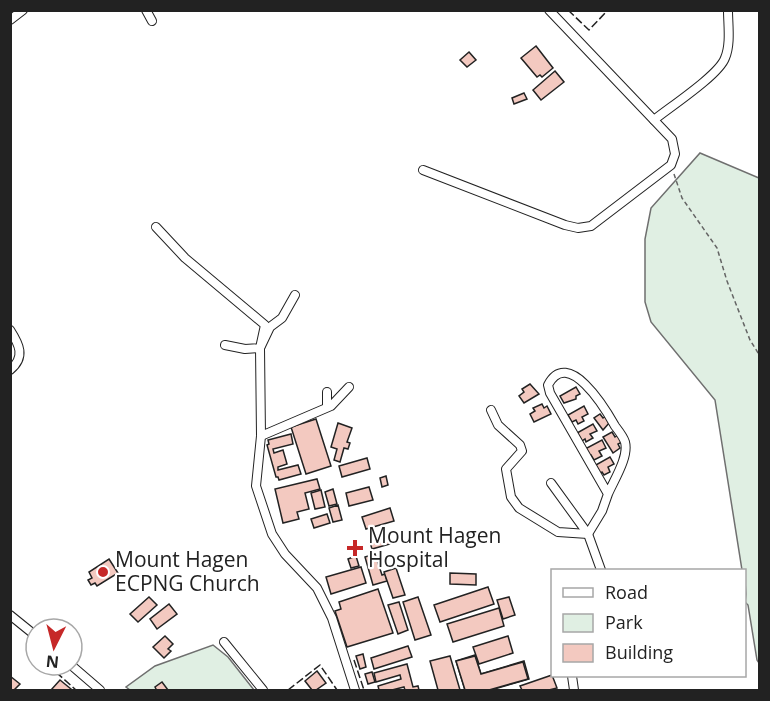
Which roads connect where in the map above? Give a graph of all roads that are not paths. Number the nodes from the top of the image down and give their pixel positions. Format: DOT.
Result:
graph roads {
  1 [pos="23,10"];
  2 [pos="146,10"];
  3 [pos="549,10"];
  4 [pos="728,10"];
  5 [pos="10,20"];
  6 [pos="152,21"];
  7 [pos="654,120"];
  8 [pos="423,170"];
  9 [pos="156,227"];
  10 [pos="295,295"];
  11 [pos="10,330"];
  12 [pos="225,345"];
  13 [pos="260,348"];
  14 [pos="10,370"];
  15 [pos="349,387"];
  16 [pos="327,392"];
  17 [pos="327,407"];
  18 [pos="491,410"];
  19 [pos="261,436"];
  20 [pos="551,483"];
  21 [pos="608,494"];
  22 [pos="588,534"];
  23 [pos="601,569"];
  24 [pos="10,615"];
  25 [pos="24,626"];
  26 [pos="224,642"];
  27 [pos="84,676"];
  28 [pos="92,683"];
  29 [pos="85,690"];
  30 [pos="100,690"];
  31 [pos="263,690"];
  32 [pos="355,690"];
  1 -- 5 [label="street"];
  2 -- 6 [label="street"];
  3 -- 7 [label="street"];
  4 -- 7 [label="street"];
  7 -- 8 [label="street"];
  9 -- 13 [label="street"];
  10 -- 13 [label="street"];
  11 -- 14 [label="street"];
  12 -- 13 [label="street"];
  13 -- 19 [label="street"];
  15 -- 17 [label="street"];
  16 -- 17 [label="street"];
  17 -- 19 [label="street"];
  18 -- 22 [label="street"];
  19 -- 32 [label="street"];
  20 -- 22 [label="street"];
  21 -- 21 [label="street"];
  21 -- 22 [label="street"];
  22 -- 23 [label="street"];
  24 -- 25 [label="street"];
  26 -- 31 [label="street"];
  27 -- 28 [label="street"];
  28 -- 29 [label="street"];
  28 -- 30 [label="street"];
}
